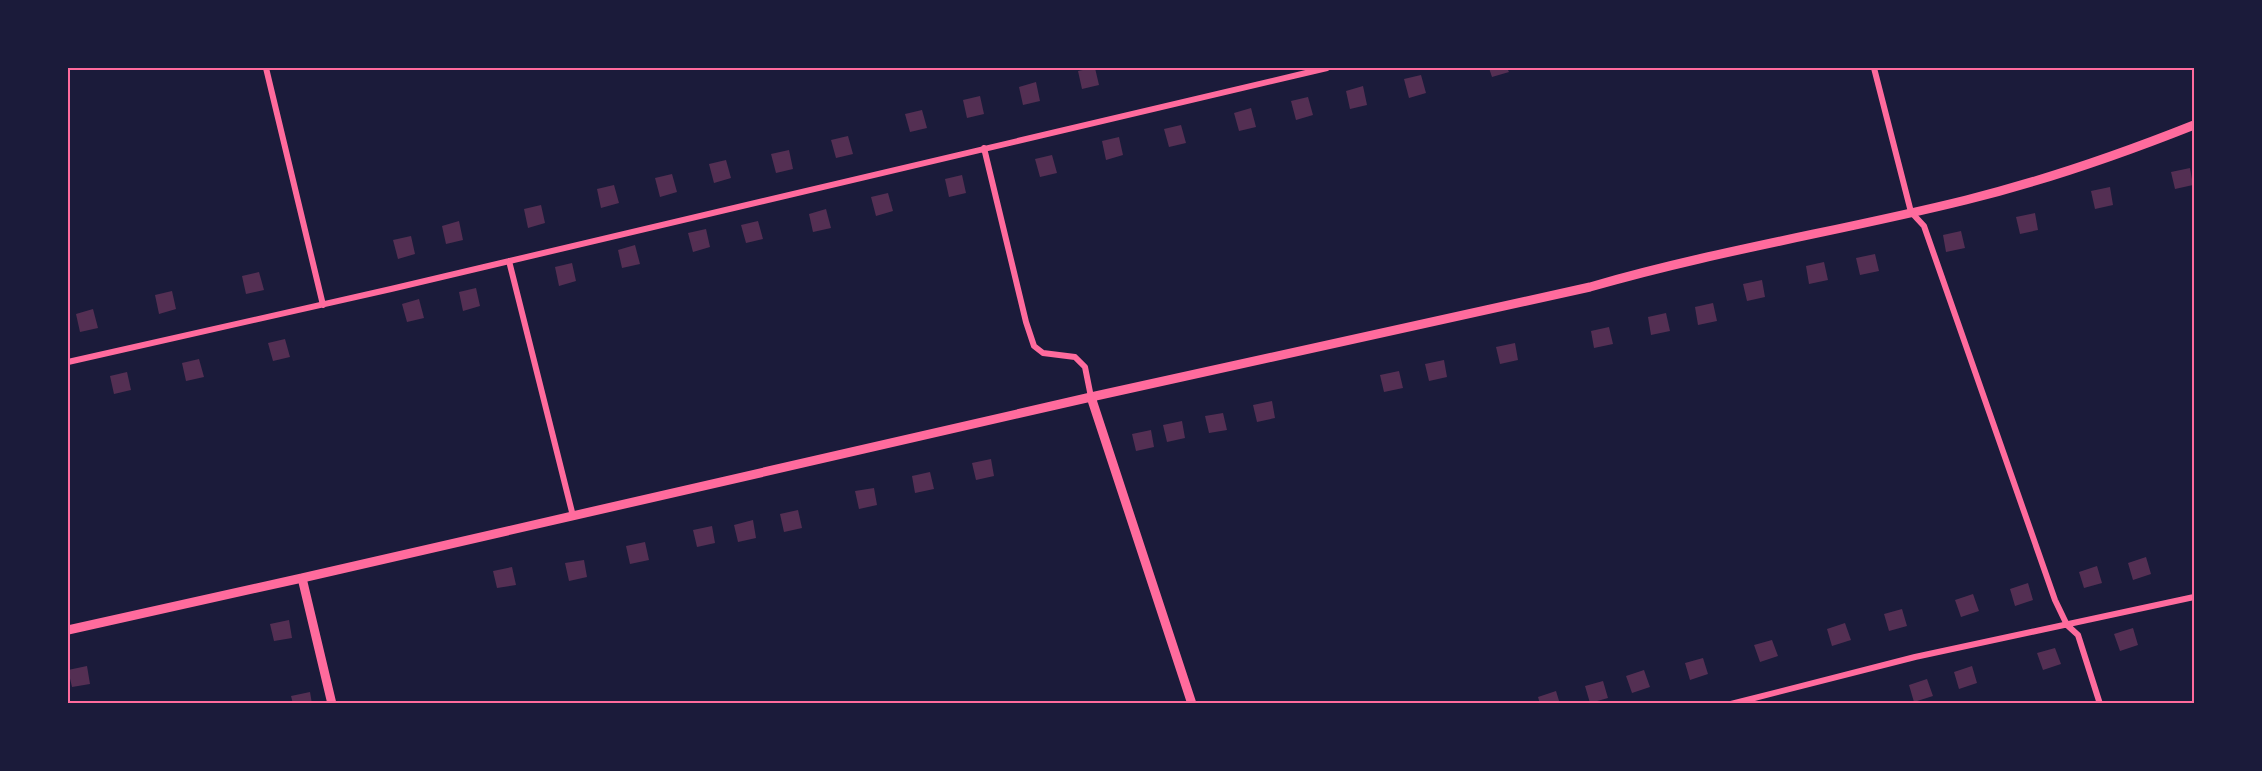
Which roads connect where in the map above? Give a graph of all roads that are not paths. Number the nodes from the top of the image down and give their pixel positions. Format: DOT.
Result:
graph roads {
  1 [pos="266,68"];
  2 [pos="1327,68"];
  3 [pos="1874,68"];
  4 [pos="2194,125"];
  5 [pos="984,148"];
  6 [pos="1911,212"];
  7 [pos="509,261"];
  8 [pos="322,305"];
  9 [pos="68,362"];
  10 [pos="1091,397"];
  11 [pos="573,516"];
  12 [pos="302,578"];
  13 [pos="2194,597"];
  14 [pos="2067,625"];
  15 [pos="68,630"];
  16 [pos="332,704"];
  17 [pos="1192,704"];
  18 [pos="1731,704"];
  19 [pos="2100,704"];
  1 -- 8 [label="street"];
  2 -- 5 [label="street"];
  3 -- 6 [label="street"];
  4 -- 6 [label="street"];
  5 -- 7 [label="street"];
  5 -- 10 [label="street"];
  6 -- 10 [label="street"];
  6 -- 14 [label="street"];
  7 -- 8 [label="street"];
  7 -- 11 [label="street"];
  8 -- 9 [label="street"];
  10 -- 11 [label="street"];
  10 -- 17 [label="street"];
  11 -- 12 [label="street"];
  12 -- 15 [label="street"];
  12 -- 16 [label="street"];
  13 -- 14 [label="street"];
  14 -- 18 [label="street"];
  14 -- 19 [label="street"];
}
